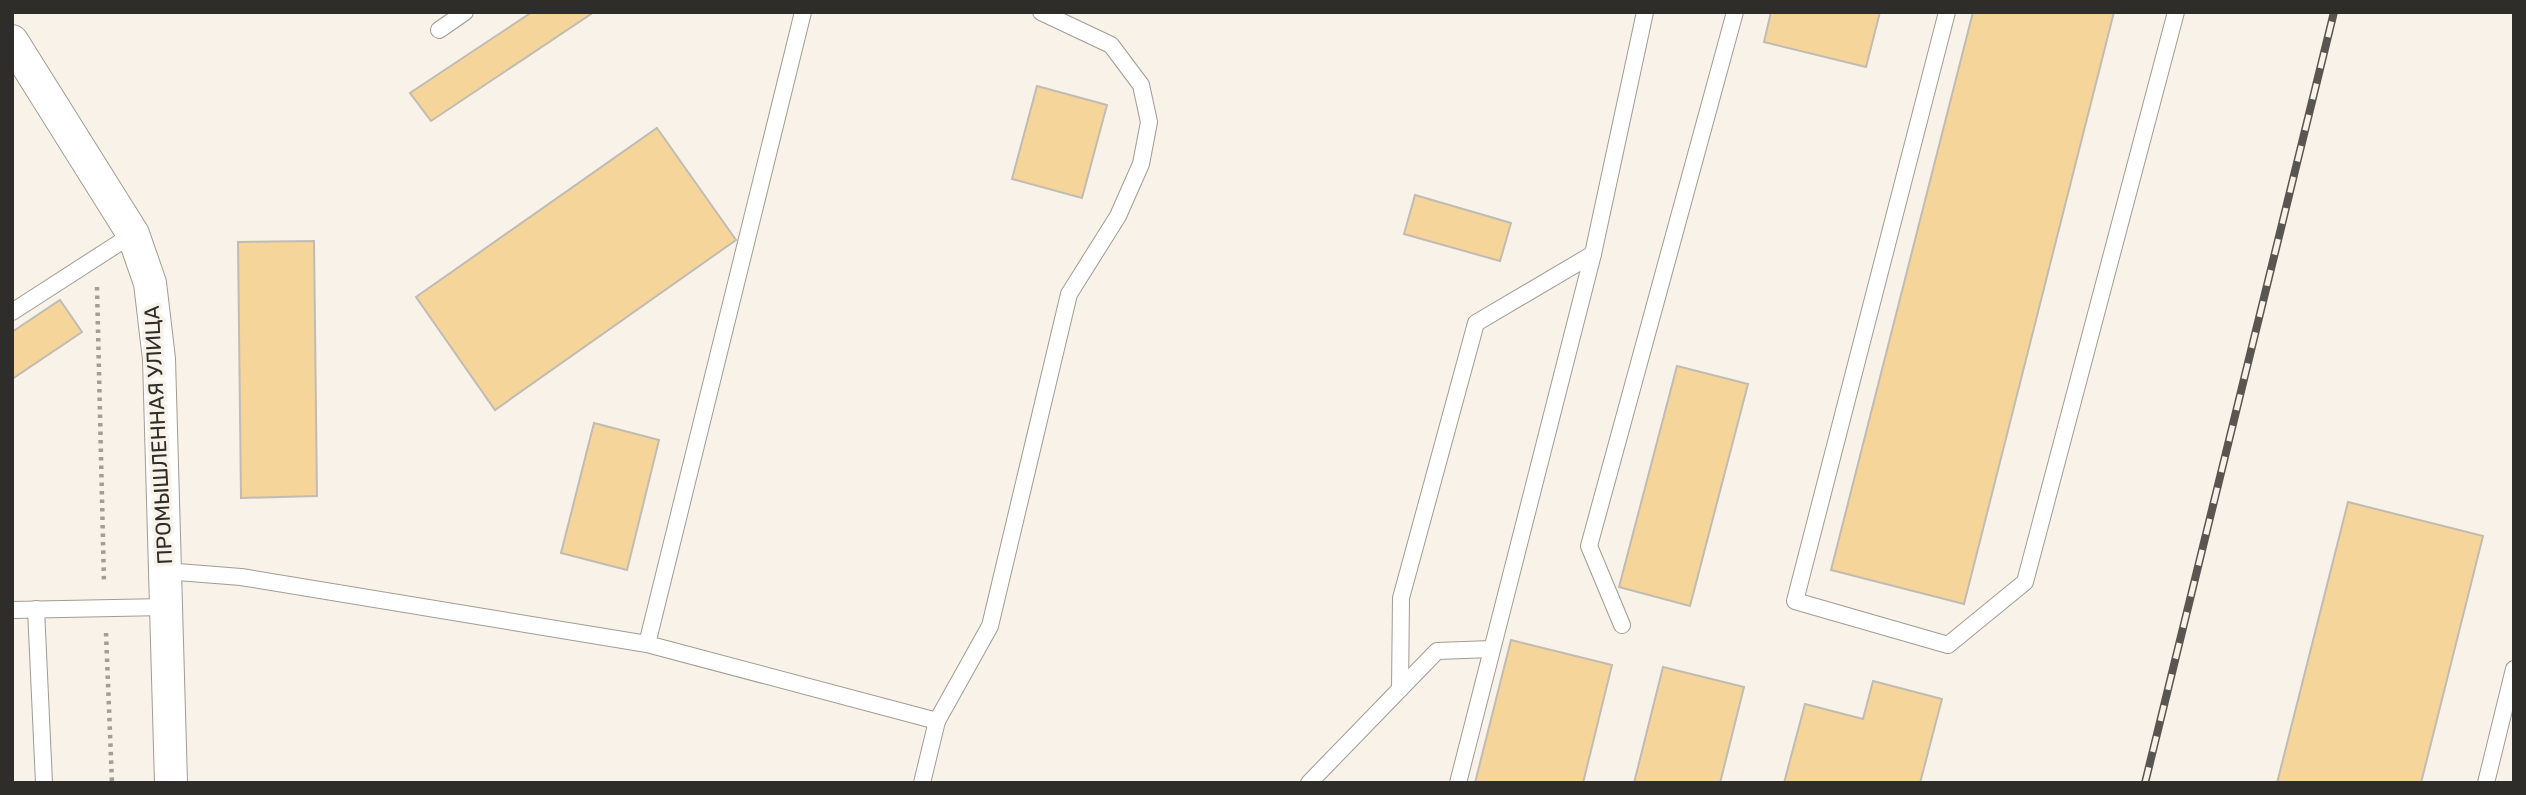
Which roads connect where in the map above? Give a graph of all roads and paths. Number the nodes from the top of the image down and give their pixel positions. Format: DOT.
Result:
graph roads {
  1 [pos="465,12"];
  2 [pos="803,12"];
  3 [pos="1041,12"];
  4 [pos="1645,12"];
  5 [pos="1735,12"];
  6 [pos="1947,12"];
  7 [pos="2176,12"];
  8 [pos="439,30"];
  9 [pos="12,41"];
  10 [pos="133,233"];
  11 [pos="1593,254"];
  12 [pos="93,260"];
  13 [pos="12,312"];
  14 [pos="165,571"];
  15 [pos="165,607"];
  16 [pos="36,609"];
  17 [pos="12,610"];
  18 [pos="104,610"];
  19 [pos="1622,625"];
  20 [pos="647,644"];
  21 [pos="1492,649"];
  22 [pos="2514,669"];
  23 [pos="1400,689"];
  24 [pos="937,721"];
  25 [pos="44,783"];
  26 [pos="112,783"];
  27 [pos="171,783"];
  28 [pos="922,783"];
  29 [pos="1309,783"];
  30 [pos="1458,783"];
  31 [pos="2486,783"];
  1 -- 8 [label="lane"];
  2 -- 20 [label="lane"];
  3 -- 24 [label="lane"];
  4 -- 11 [label="lane"];
  5 -- 19 [label="lane"];
  6 -- 7 [label="lane"];
  9 -- 10 [label="street, ПРОМЫШЛЕННАЯ УЛИЦА"];
  10 -- 12 [label="lane"];
  10 -- 14 [label="street, ПРОМЫШЛЕННАЯ УЛИЦА"];
  11 -- 21 [label="lane"];
  11 -- 23 [label="lane"];
  12 -- 13 [label="lane"];
  12 -- 18 [label="path"];
  14 -- 15 [label="street, ПРОМЫШЛЕННАЯ УЛИЦА"];
  14 -- 20 [label="lane"];
  15 -- 18 [label="lane"];
  15 -- 27 [label="street, ПРОМЫШЛЕННАЯ УЛИЦА"];
  16 -- 17 [label="lane"];
  16 -- 18 [label="lane"];
  16 -- 25 [label="lane"];
  18 -- 26 [label="path"];
  20 -- 24 [label="lane"];
  21 -- 23 [label="lane"];
  21 -- 30 [label="lane"];
  22 -- 31 [label="lane"];
  23 -- 29 [label="lane"];
  24 -- 28 [label="lane"];
}
